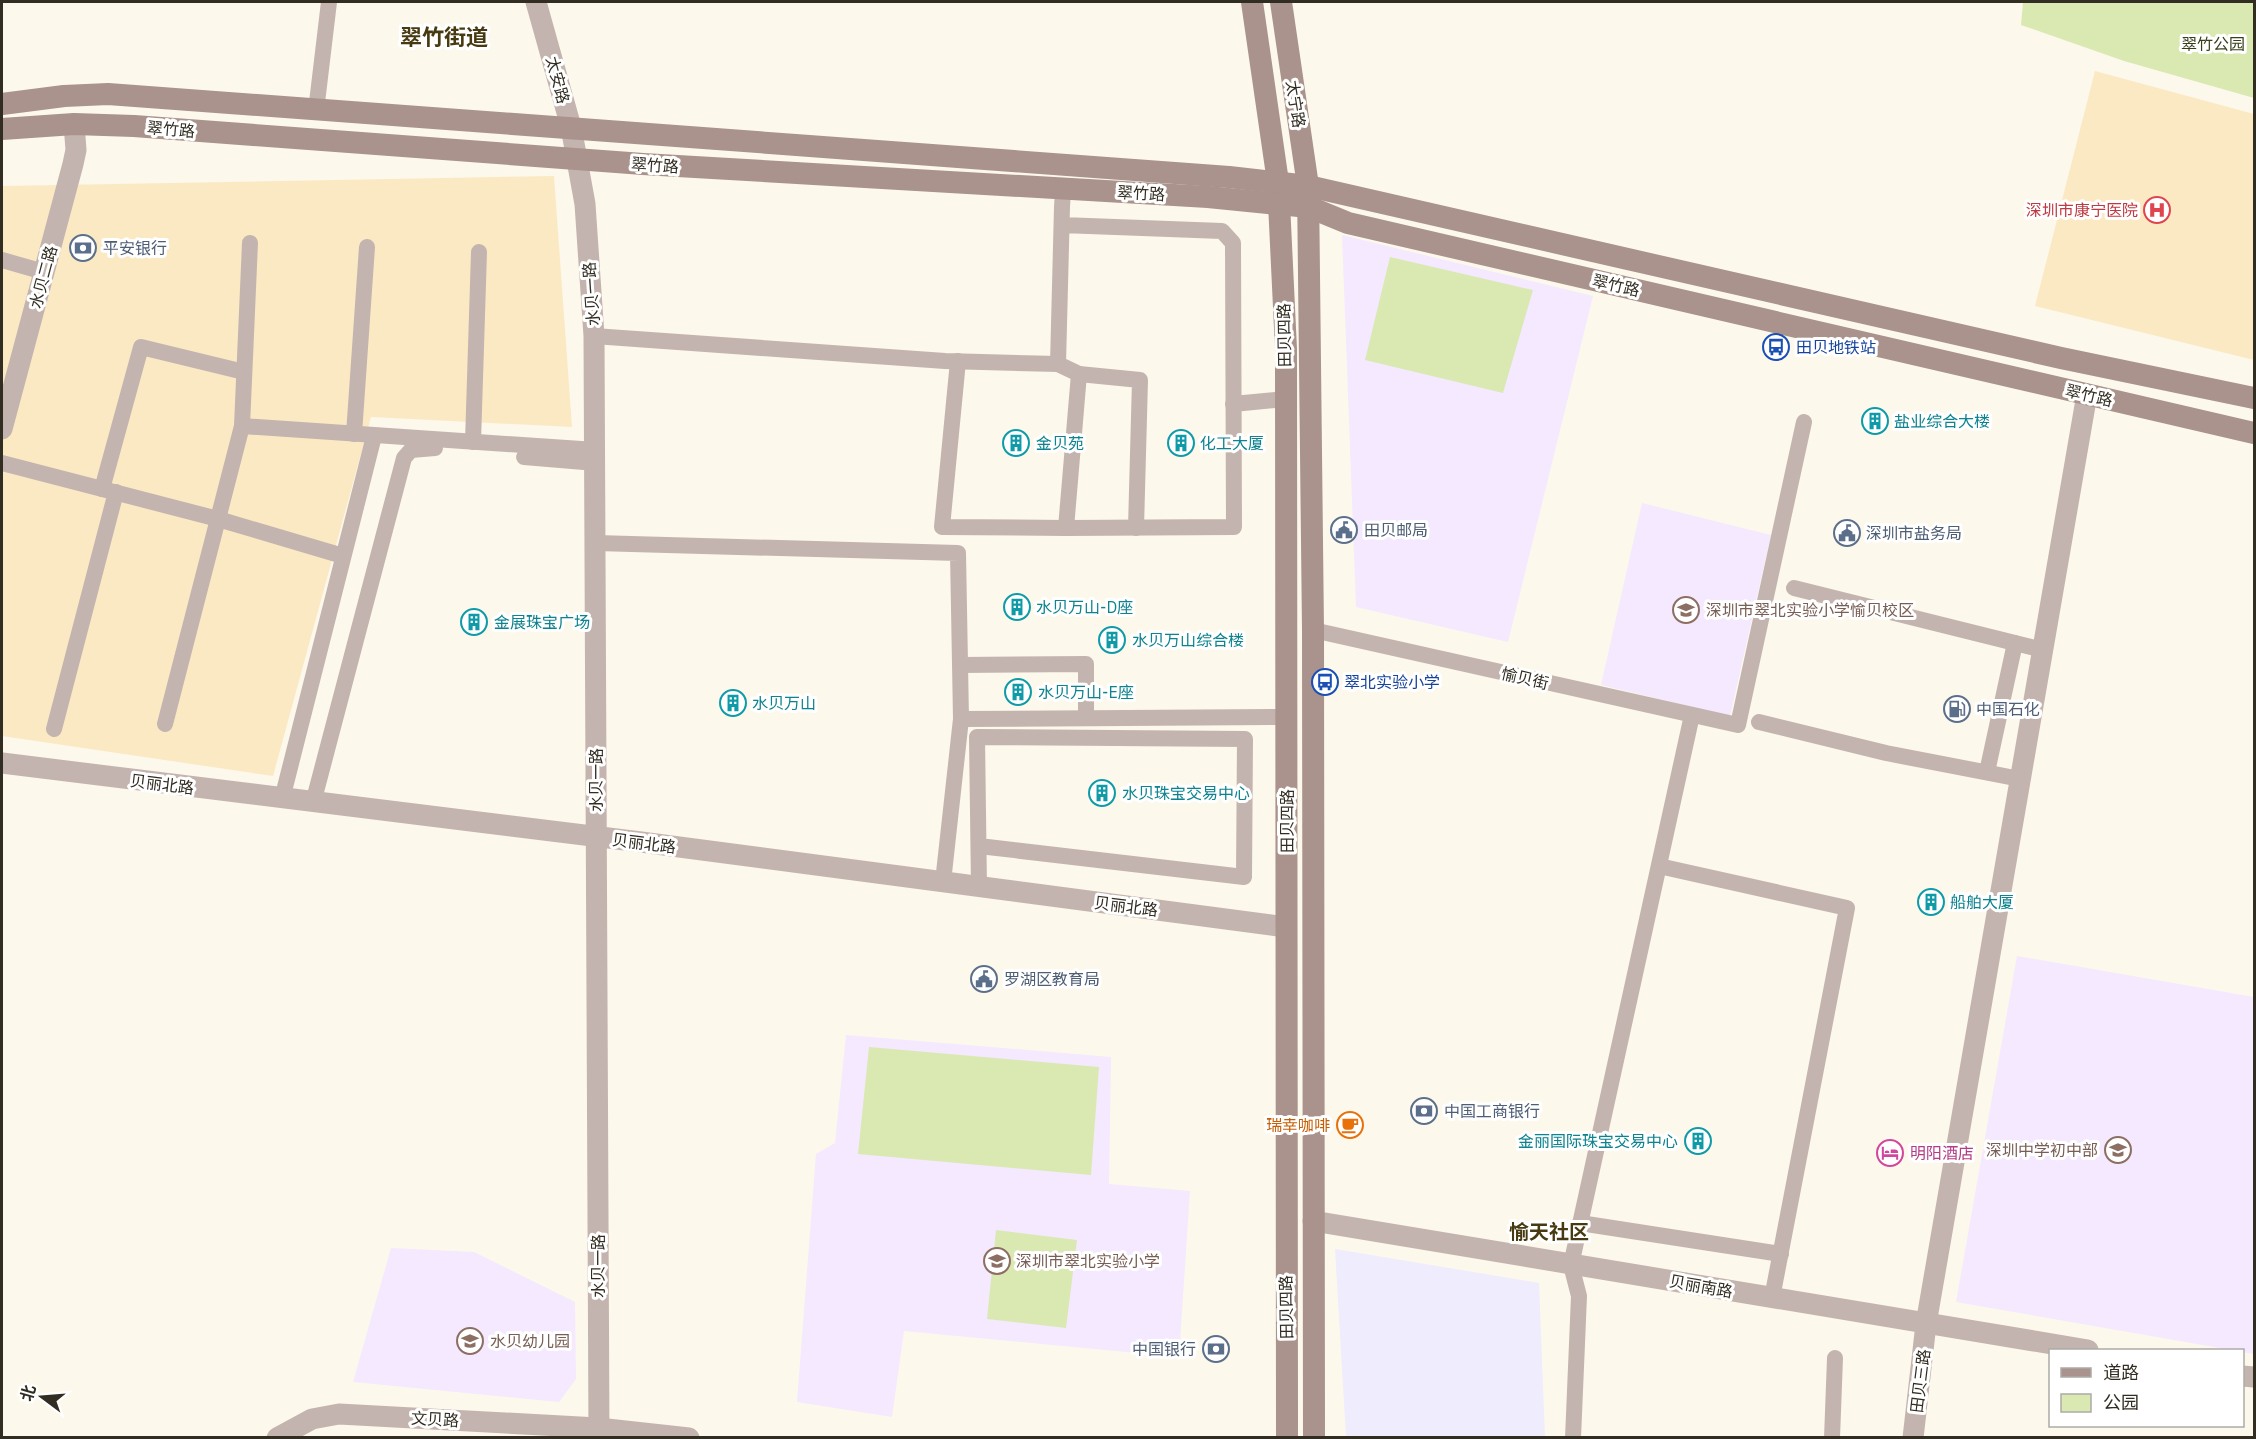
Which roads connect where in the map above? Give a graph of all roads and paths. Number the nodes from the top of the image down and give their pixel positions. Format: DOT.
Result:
graph roads {
  1 [pos="329,2"];
  2 [pos="536,2"];
  3 [pos="1252,2"];
  4 [pos="1281,2"];
  5 [pos="2,104"];
  6 [pos="316,111"];
  7 [pos="74,124"];
  8 [pos="571,127"];
  9 [pos="2,129"];
  10 [pos="577,159"];
  11 [pos="1278,182"];
  12 [pos="1063,189"];
  13 [pos="1308,196"];
  14 [pos="1279,205"];
  15 [pos="1062,225"];
  16 [pos="250,243"];
  17 [pos="367,247"];
  18 [pos="480,252"];
  19 [pos="2,260"];
  20 [pos="44,272"];
  21 [pos="594,336"];
  22 [pos="1286,349"];
  23 [pos="1311,350"];
  24 [pos="958,361"];
  25 [pos="1058,363"];
  26 [pos="244,372"];
  27 [pos="1079,374"];
  28 [pos="2087,394"];
  29 [pos="2254,398"];
  30 [pos="1285,399"];
  31 [pos="1233,404"];
  32 [pos="1804,422"];
  33 [pos="242,426"];
  34 [pos="2,429"];
  35 [pos="2254,433"];
  36 [pos="354,434"];
  37 [pos="374,436"];
  38 [pos="473,442"];
  39 [pos="596,457"];
  40 [pos="2,463"];
  41 [pos="109,491"];
  42 [pos="218,519"];
  43 [pos="1066,528"];
  44 [pos="1136,528"];
  45 [pos="596,543"];
  46 [pos="343,556"];
  47 [pos="1794,588"];
  48 [pos="1313,630"];
  49 [pos="2015,643"];
  50 [pos="2043,650"];
  51 [pos="960,665"];
  52 [pos="1692,715"];
  53 [pos="1086,717"];
  54 [pos="1287,717"];
  55 [pos="961,719"];
  56 [pos="1759,722"];
  57 [pos="165,724"];
  58 [pos="54,729"];
  59 [pos="2,764"];
  60 [pos="1987,772"];
  61 [pos="2020,779"];
  62 [pos="282,799"];
  63 [pos="313,803"];
  64 [pos="597,837"];
  65 [pos="979,846"];
  66 [pos="1659,866"];
  67 [pos="943,882"];
  68 [pos="979,887"];
  69 [pos="1286,927"];
  70 [pos="1313,1221"];
  71 [pos="1580,1223"];
  72 [pos="1781,1254"];
  73 [pos="1571,1264"];
  74 [pos="1772,1298"];
  75 [pos="1926,1324"];
  76 [pos="2082,1349"];
  77 [pos="1835,1358"];
  78 [pos="598,1433"];
  79 [pos="277,1437"];
  80 [pos="689,1437"];
  81 [pos="1287,1437"];
  82 [pos="1314,1437"];
  83 [pos="1573,1437"];
  84 [pos="1832,1437"];
  85 [pos="1913,1437"];
  1 -- 6 [label="street"];
  2 -- 8 [label="street, 太安路"];
  3 -- 11 [label="main road, 太宁路"];
  4 -- 13 [label="main road, 太宁路"];
  5 -- 6 [label="main road, 翠竹路"];
  6 -- 8 [label="main road, 翠竹路"];
  7 -- 9 [label="main road, 翠竹路"];
  7 -- 10 [label="main road, 翠竹路"];
  7 -- 20 [label="street, 水贝二路"];
  8 -- 10 [label="street, 太安路"];
  8 -- 11 [label="main road, 翠竹路"];
  10 -- 12 [label="main road, 翠竹路"];
  10 -- 21 [label="street, 水贝一路"];
  11 -- 13 [label="main road, 翠竹路"];
  11 -- 14 [label="main road, 太宁路"];
  12 -- 14 [label="main road, 翠竹路"];
  12 -- 15 [label="street"];
  13 -- 14 [label="main road, 翠竹路"];
  13 -- 23 [label="main road, 田贝四路"];
  13 -- 28 [label="main road, 翠竹路"];
  13 -- 29 [label="main road, 翠竹路"];
  14 -- 22 [label="main road, 田贝四路"];
  15 -- 25 [label="street"];
  15 -- 31 [label="street"];
  16 -- 26 [label="street"];
  17 -- 36 [label="street"];
  18 -- 38 [label="street"];
  19 -- 20 [label="street"];
  20 -- 34 [label="street, 水贝二路"];
  21 -- 24 [label="street"];
  21 -- 39 [label="street, 水贝一路"];
  22 -- 23 [label="street"];
  22 -- 30 [label="main road, 田贝四路"];
  23 -- 48 [label="main road, 田贝四路"];
  24 -- 25 [label="street"];
  24 -- 43 [label="street"];
  25 -- 27 [label="street"];
  26 -- 33 [label="street"];
  26 -- 41 [label="street"];
  27 -- 43 [label="street"];
  27 -- 44 [label="street"];
  28 -- 35 [label="main road, 翠竹路"];
  28 -- 50 [label="street, 田贝三路"];
  30 -- 31 [label="street"];
  30 -- 54 [label="main road, 田贝四路"];
  31 -- 44 [label="street"];
  32 -- 52 [label="street, 愉贝街"];
  33 -- 36 [label="street"];
  33 -- 42 [label="street"];
  36 -- 37 [label="street"];
  37 -- 38 [label="street"];
  37 -- 46 [label="street"];
  38 -- 39 [label="street"];
  39 -- 45 [label="street, 水贝一路"];
  39 -- 63 [label="street"];
  40 -- 41 [label="street"];
  41 -- 42 [label="street"];
  41 -- 58 [label="street"];
  42 -- 46 [label="street"];
  42 -- 57 [label="street"];
  43 -- 44 [label="street"];
  45 -- 51 [label="street"];
  45 -- 64 [label="street, 水贝一路"];
  46 -- 62 [label="street"];
  47 -- 49 [label="street"];
  48 -- 52 [label="street, 愉贝街"];
  48 -- 70 [label="main road, 田贝四路"];
  49 -- 50 [label="street"];
  49 -- 60 [label="street"];
  50 -- 61 [label="street, 田贝三路"];
  51 -- 53 [label="street"];
  51 -- 55 [label="street"];
  52 -- 66 [label="street"];
  53 -- 54 [label="street"];
  53 -- 55 [label="street"];
  54 -- 69 [label="main road, 田贝四路"];
  55 -- 67 [label="street"];
  56 -- 60 [label="street"];
  59 -- 62 [label="street, 贝丽北路"];
  60 -- 61 [label="street"];
  61 -- 75 [label="street, 田贝三路"];
  62 -- 63 [label="street, 贝丽北路"];
  63 -- 64 [label="street, 贝丽北路"];
  64 -- 67 [label="street, 贝丽北路"];
  64 -- 78 [label="street, 水贝一路"];
  65 -- 65 [label="street"];
  65 -- 68 [label="street"];
  66 -- 71 [label="street"];
  66 -- 72 [label="street"];
  67 -- 68 [label="street, 贝丽北路"];
  68 -- 69 [label="street, 贝丽北路"];
  69 -- 81 [label="main road, 田贝四路"];
  70 -- 73 [label="street, 贝丽南路"];
  70 -- 82 [label="main road, 田贝四路"];
  71 -- 72 [label="street"];
  71 -- 73 [label="street"];
  72 -- 74 [label="street"];
  73 -- 74 [label="street, 贝丽南路"];
  73 -- 83 [label="street"];
  74 -- 75 [label="street, 贝丽南路"];
  75 -- 76 [label="street, 贝丽南路"];
  75 -- 85 [label="street, 田贝三路"];
  77 -- 84 [label="street"];
  78 -- 79 [label="street, 文贝路"];
  78 -- 80 [label="street, 文贝路"];
}
